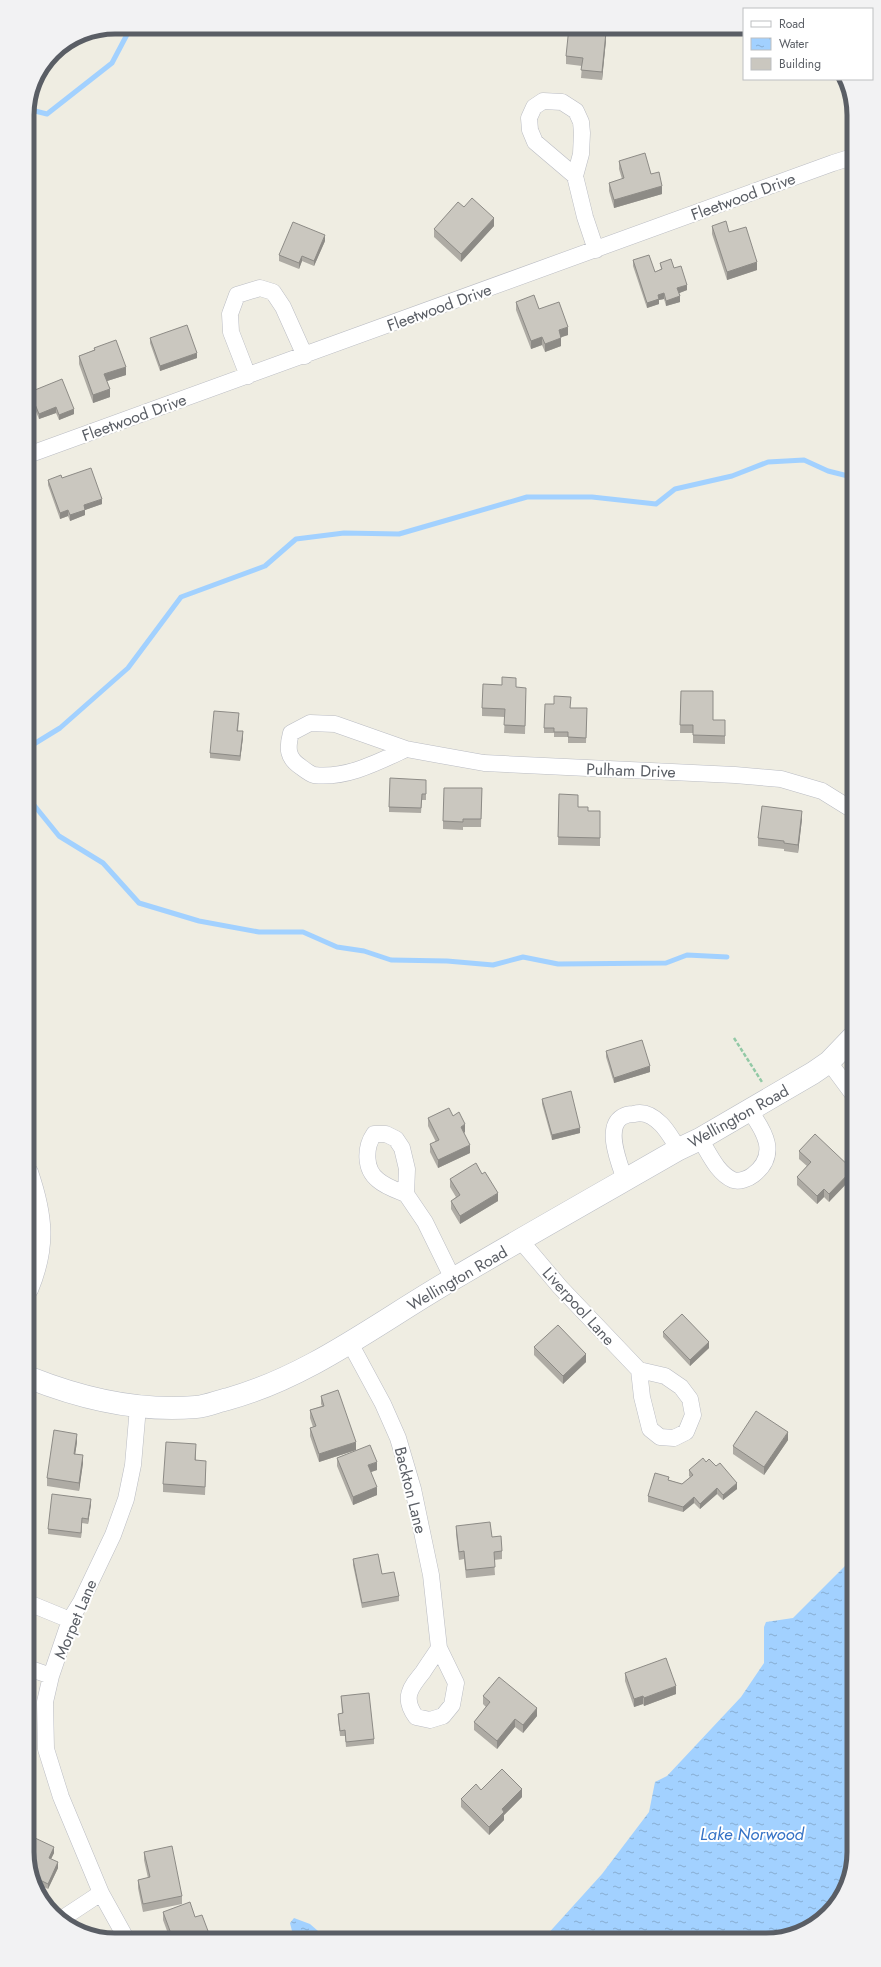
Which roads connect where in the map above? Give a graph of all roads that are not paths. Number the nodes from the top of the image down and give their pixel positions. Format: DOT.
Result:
graph roads {
  1 [pos="847,158"];
  2 [pos="575,176"];
  3 [pos="596,250"];
  4 [pos="305,356"];
  5 [pos="248,376"];
  6 [pos="34,453"];
  7 [pos="406,749"];
  8 [pos="847,807"];
  9 [pos="847,1043"];
  10 [pos="829,1062"];
  11 [pos="847,1086"];
  12 [pos="750,1111"];
  13 [pos="700,1139"];
  14 [pos="679,1149"];
  15 [pos="626,1180"];
  16 [pos="34,1184"];
  17 [pos="406,1194"];
  18 [pos="521,1241"];
  19 [pos="453,1279"];
  20 [pos="34,1280"];
  21 [pos="350,1343"];
  22 [pos="639,1370"];
  23 [pos="34,1379"];
  24 [pos="138,1407"];
  25 [pos="34,1605"];
  26 [pos="70,1620"];
  27 [pos="439,1648"];
  28 [pos="34,1669"];
  29 [pos="51,1676"];
  30 [pos="101,1893"];
  31 [pos="66,1916"];
  32 [pos="123,1933"];
  1 -- 3 [label="street, Fleetwood Drive"];
  2 -- 2 [label="street"];
  2 -- 3 [label="street"];
  3 -- 4 [label="street, Fleetwood Drive"];
  4 -- 5 [label="street, Fleetwood Drive"];
  4 -- 5 [label="street"];
  5 -- 6 [label="street, Fleetwood Drive"];
  7 -- 7 [label="street, Pulham Drive"];
  7 -- 8 [label="street, Pulham Drive"];
  9 -- 10 [label="street, Wellington Road"];
  10 -- 11 [label="street"];
  10 -- 12 [label="street, Wellington Road"];
  12 -- 13 [label="street, Wellington Road"];
  12 -- 13 [label="street"];
  13 -- 14 [label="street, Wellington Road"];
  14 -- 15 [label="street, Wellington Road"];
  14 -- 15 [label="street"];
  15 -- 18 [label="street, Wellington Road"];
  16 -- 20 [label="street"];
  17 -- 19 [label="street"];
  18 -- 19 [label="street, Wellington Road"];
  18 -- 22 [label="street, Liverpool Lane"];
  19 -- 21 [label="street, Wellington Road"];
  21 -- 24 [label="street, Wellington Road"];
  21 -- 27 [label="street, Backton Lane"];
  23 -- 24 [label="street, Wellington Road"];
  24 -- 26 [label="street, Morpet Lane"];
  25 -- 26 [label="street"];
  26 -- 29 [label="street, Morpet Lane"];
  28 -- 29 [label="street"];
  29 -- 30 [label="street, Morpet Lane"];
  30 -- 31 [label="street"];
  30 -- 32 [label="street, Morpet Lane"];
}
